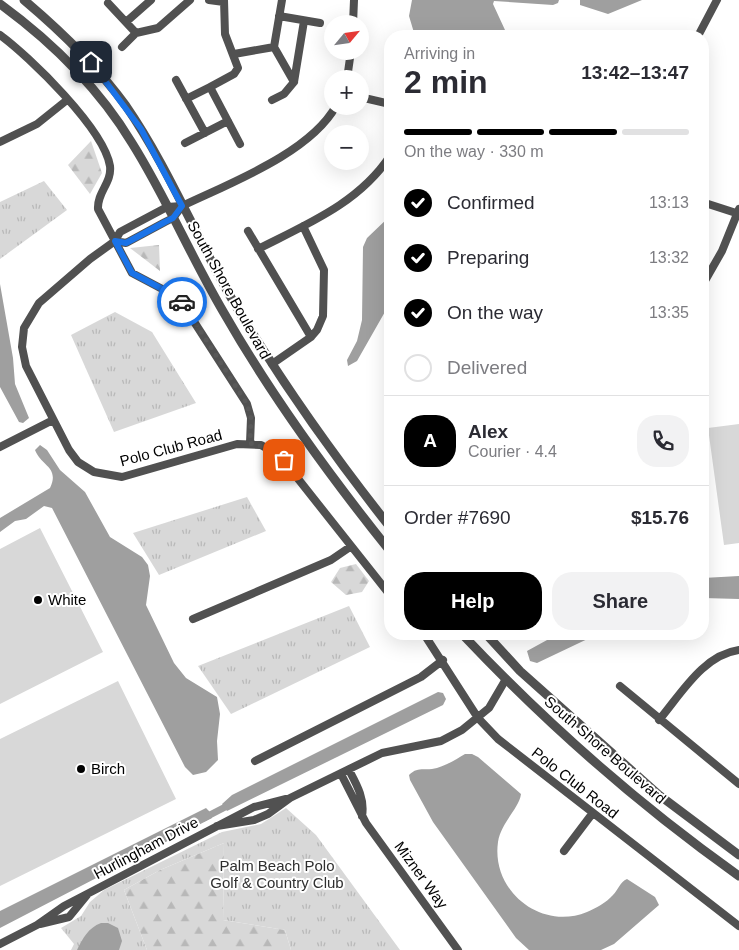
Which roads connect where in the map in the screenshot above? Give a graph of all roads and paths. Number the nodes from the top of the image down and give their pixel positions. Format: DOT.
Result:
graph roads {
  1 [pos="24,0"];
  2 [pos="151,0"];
  3 [pos="190,0"];
  4 [pos="209,0"];
  5 [pos="282,0"];
  6 [pos="354,0"];
  7 [pos="717,0"];
  8 [pos="224,1"];
  9 [pos="108,3"];
  10 [pos="0,4"];
  11 [pos="353,15"];
  12 [pos="279,16"];
  13 [pos="304,21"];
  14 [pos="126,22"];
  15 [pos="320,23"];
  16 [pos="701,30"];
  17 [pos="136,34"];
  18 [pos="0,35"];
  19 [pos="122,47"];
  20 [pos="274,47"];
  21 [pos="234,54"];
  22 [pos="176,80"];
  23 [pos="294,82"];
  24 [pos="210,87"];
  25 [pos="186,99"];
  26 [pos="369,99"];
  27 [pos="67,100"];
  28 [pos="272,100"];
  29 [pos="384,103"];
  30 [pos="330,115"];
  31 [pos="228,121"];
  32 [pos="205,133"];
  33 [pos="0,142"];
  34 [pos="185,143"];
  35 [pos="240,144"];
  36 [pos="384,164"];
  37 [pos="709,204"];
  38 [pos="168,206"];
  39 [pos="182,206"];
  40 [pos="739,212"];
  41 [pos="173,218"];
  42 [pos="303,226"];
  43 [pos="248,231"];
  44 [pos="115,241"];
  45 [pos="258,249"];
  46 [pos="709,273"];
  47 [pos="311,338"];
  48 [pos="272,364"];
  49 [pos="53,420"];
  50 [pos="250,443"];
  51 [pos="0,447"];
  52 [pos="384,519"];
  53 [pos="384,544"];
  54 [pos="350,547"];
  55 [pos="384,588"];
  56 [pos="193,619"];
  57 [pos="428,640"];
  58 [pos="469,640"];
  59 [pos="492,640"];
  60 [pos="739,650"];
  61 [pos="443,660"];
  62 [pos="506,679"];
  63 [pos="620,686"];
  64 [pos="478,718"];
  65 [pos="659,720"];
  66 [pos="254,761"];
  67 [pos="349,770"];
  68 [pos="341,774"];
  69 [pos="739,784"];
  70 [pos="290,798"];
  71 [pos="592,814"];
  72 [pos="362,816"];
  73 [pos="217,826"];
  74 [pos="564,851"];
  75 [pos="739,856"];
  76 [pos="739,876"];
  77 [pos="88,894"];
  78 [pos="37,925"];
  79 [pos="739,926"];
  80 [pos="0,944"];
  81 [pos="458,950"];
  1 -- 39 [label="street, South Shore Boulevard"];
  2 -- 14 [label="street"];
  3 -- 17 [label="street"];
  4 -- 8 [label="street"];
  5 -- 12 [label="street"];
  6 -- 11 [label="street"];
  7 -- 16 [label="street"];
  8 -- 21 [label="street"];
  9 -- 14 [label="street"];
  10 -- 38 [label="street, South Shore Boulevard"];
  12 -- 13 [label="street"];
  12 -- 20 [label="street"];
  13 -- 15 [label="street"];
  13 -- 23 [label="street"];
  14 -- 17 [label="street"];
  17 -- 19 [label="street"];
  18 -- 27 [label="street"];
  20 -- 21 [label="street"];
  20 -- 23 [label="street"];
  21 -- 24 [label="street"];
  22 -- 25 [label="street"];
  23 -- 28 [label="street"];
  24 -- 25 [label="street"];
  24 -- 31 [label="street"];
  25 -- 32 [label="street"];
  26 -- 29 [label="street"];
  27 -- 33 [label="street"];
  27 -- 44 [label="street"];
  30 -- 39 [label="street"];
  31 -- 32 [label="street"];
  31 -- 35 [label="street"];
  32 -- 34 [label="street"];
  36 -- 42 [label="street"];
  37 -- 40 [label="street"];
  38 -- 39 [label="street"];
  38 -- 41 [label="street, South Shore Boulevard"];
  38 -- 44 [label="street, Polo Club Road"];
  39 -- 41 [label="street"];
  39 -- 48 [label="street, South Shore Boulevard"];
  40 -- 46 [label="street"];
  41 -- 44 [label="street"];
  41 -- 53 [label="street, South Shore Boulevard"];
  42 -- 45 [label="street"];
  42 -- 47 [label="street"];
  43 -- 45 [label="street"];
  44 -- 49 [label="street, Polo Club Road"];
  44 -- 50 [label="street"];
  45 -- 47 [label="street"];
  47 -- 48 [label="street"];
  48 -- 52 [label="street, South Shore Boulevard"];
  49 -- 50 [label="street, Polo Club Road"];
  49 -- 51 [label="street"];
  50 -- 54 [label="street, Polo Club Road"];
  54 -- 55 [label="street, Polo Club Road"];
  54 -- 56 [label="street"];
  57 -- 61 [label="street, Polo Club Road"];
  58 -- 62 [label="street, South Shore Boulevard"];
  59 -- 75 [label="street, South Shore Boulevard"];
  60 -- 65 [label="street"];
  61 -- 64 [label="street, Polo Club Road"];
  61 -- 66 [label="street"];
  62 -- 64 [label="street, Hurlingham Drive"];
  62 -- 76 [label="street, South Shore Boulevard"];
  63 -- 65 [label="street"];
  64 -- 67 [label="street, Hurlingham Drive"];
  64 -- 71 [label="street, Polo Club Road"];
  65 -- 69 [label="street"];
  67 -- 68 [label="street, Hurlingham Drive"];
  67 -- 72 [label="street"];
  68 -- 70 [label="street, Hurlingham Drive"];
  68 -- 72 [label="street, Mizner Way"];
  70 -- 73 [label="street, Hurlingham Drive"];
  70 -- 73 [label="street, Hurlingham Drive"];
  71 -- 74 [label="street"];
  71 -- 79 [label="street, Polo Club Road"];
  72 -- 81 [label="street, Mizner Way"];
  73 -- 77 [label="street, Hurlingham Drive"];
  77 -- 78 [label="street, Hurlingham Drive"];
  77 -- 78 [label="street, Hurlingham Drive"];
  78 -- 80 [label="street, Hurlingham Drive"];
}
